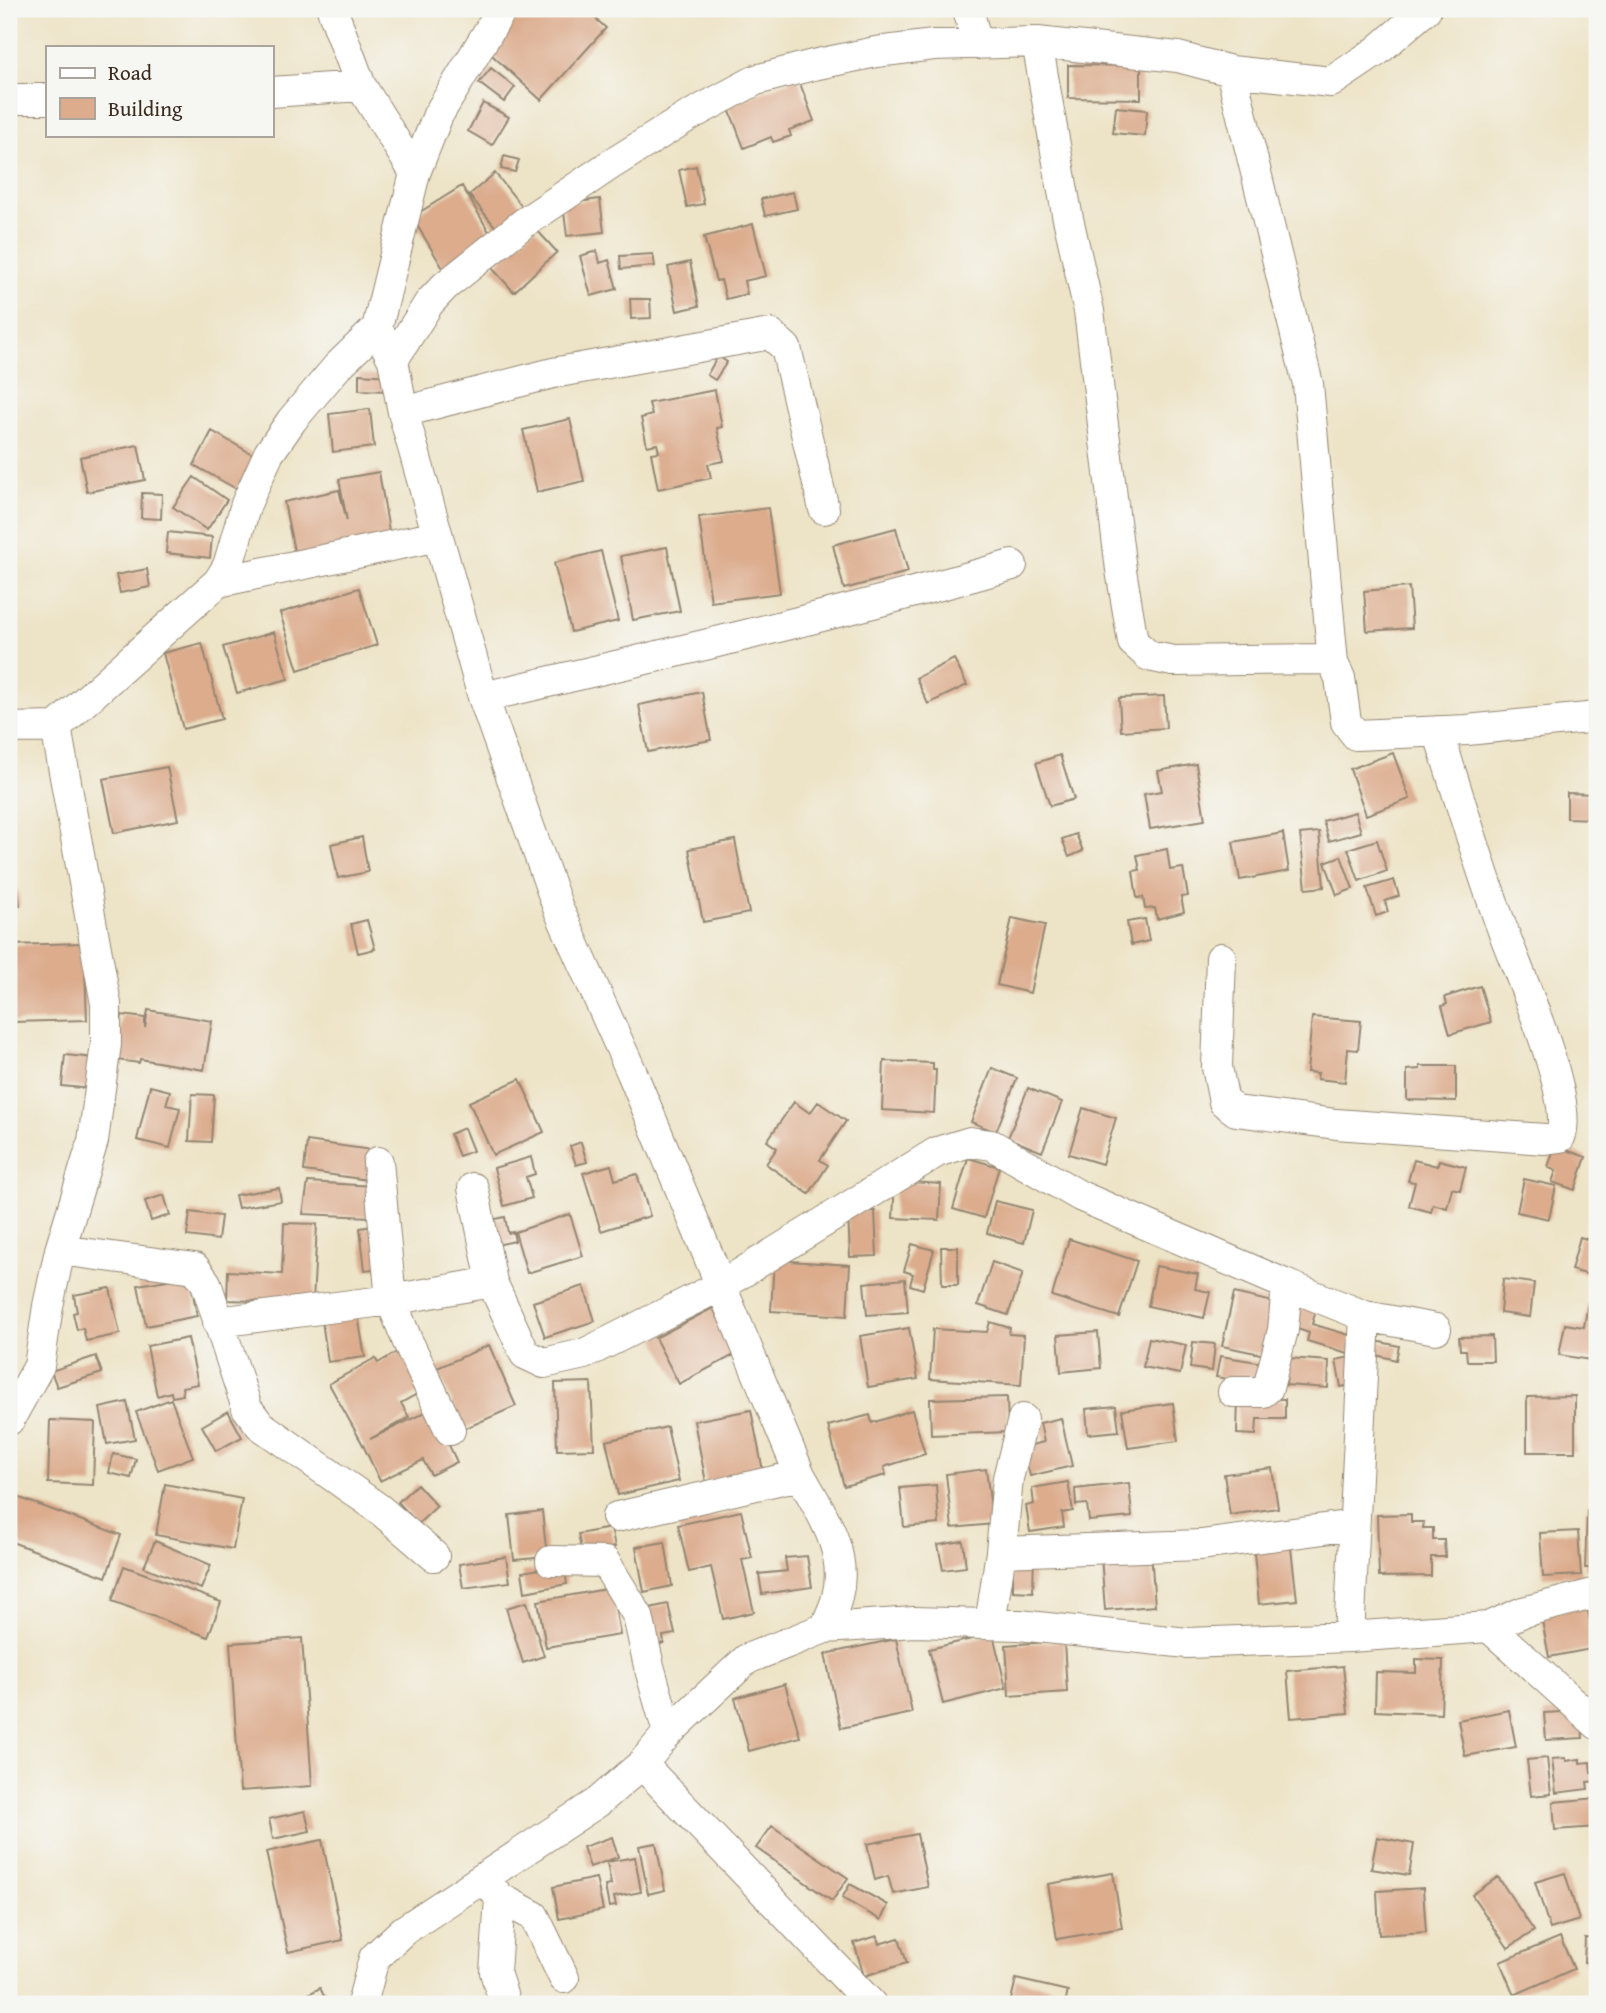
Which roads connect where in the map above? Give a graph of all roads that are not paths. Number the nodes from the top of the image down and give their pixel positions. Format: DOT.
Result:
graph roads {
  1 [pos="332,9"];
  2 [pos="502,9"];
  3 [pos="968,9"];
  4 [pos="1426,9"];
  5 [pos="1037,42"];
  6 [pos="977,44"];
  7 [pos="1231,71"];
  8 [pos="360,86"];
  9 [pos="273,92"];
  10 [pos="9,99"];
  11 [pos="46,99"];
  12 [pos="415,173"];
  13 [pos="377,328"];
  14 [pos="393,360"];
  15 [pos="403,412"];
  16 [pos="824,509"];
  17 [pos="438,536"];
  18 [pos="1012,565"];
  19 [pos="218,582"];
  20 [pos="1334,663"];
  21 [pos="483,697"];
  22 [pos="1597,717"];
  23 [pos="56,727"];
  24 [pos="9,728"];
  25 [pos="1438,731"];
  26 [pos="1221,958"];
  27 [pos="378,1162"];
  28 [pos="473,1188"];
  29 [pos="60,1250"];
  30 [pos="492,1282"];
  31 [pos="722,1285"];
  32 [pos="1287,1285"];
  33 [pos="391,1300"];
  34 [pos="1366,1316"];
  35 [pos="218,1322"];
  36 [pos="1436,1329"];
  37 [pos="1233,1392"];
  38 [pos="1023,1419"];
  39 [pos="9,1420"];
  40 [pos="450,1430"];
  41 [pos="800,1475"];
  42 [pos="617,1517"];
  43 [pos="1354,1525"];
  44 [pos="1001,1552"];
  45 [pos="434,1556"];
  46 [pos="551,1560"];
  47 [pos="1597,1594"];
  48 [pos="990,1624"];
  49 [pos="1489,1627"];
  50 [pos="825,1628"];
  51 [pos="1349,1637"];
  52 [pos="1597,1724"];
  53 [pos="668,1733"];
  54 [pos="642,1764"];
  55 [pos="492,1888"];
  56 [pos="564,1978"];
  57 [pos="362,2004"];
  58 [pos="505,2004"];
  59 [pos="871,2004"];
  1 -- 8 [label="street"];
  2 -- 12 [label="street"];
  3 -- 6 [label="street"];
  4 -- 7 [label="street"];
  5 -- 6 [label="street"];
  5 -- 7 [label="street"];
  5 -- 20 [label="street"];
  6 -- 14 [label="street"];
  7 -- 20 [label="street"];
  8 -- 9 [label="street"];
  8 -- 12 [label="street"];
  10 -- 11 [label="street"];
  12 -- 13 [label="street"];
  13 -- 14 [label="street"];
  13 -- 19 [label="street"];
  14 -- 15 [label="street"];
  15 -- 16 [label="street"];
  15 -- 17 [label="street"];
  17 -- 19 [label="street"];
  17 -- 21 [label="street"];
  18 -- 21 [label="street"];
  19 -- 23 [label="street"];
  20 -- 25 [label="street"];
  21 -- 31 [label="street"];
  22 -- 25 [label="street"];
  23 -- 24 [label="street"];
  23 -- 29 [label="street"];
  25 -- 26 [label="street"];
  27 -- 33 [label="street"];
  28 -- 30 [label="street"];
  29 -- 35 [label="street"];
  29 -- 39 [label="street"];
  30 -- 31 [label="street"];
  30 -- 33 [label="street"];
  31 -- 32 [label="street"];
  31 -- 41 [label="street"];
  32 -- 34 [label="street"];
  32 -- 37 [label="street"];
  33 -- 35 [label="street"];
  33 -- 40 [label="street"];
  34 -- 36 [label="street"];
  34 -- 43 [label="street"];
  35 -- 45 [label="street"];
  38 -- 44 [label="street"];
  41 -- 42 [label="street"];
  41 -- 50 [label="street"];
  43 -- 44 [label="street"];
  43 -- 51 [label="street"];
  44 -- 48 [label="street"];
  46 -- 53 [label="street"];
  47 -- 49 [label="street"];
  48 -- 50 [label="street"];
  48 -- 51 [label="street"];
  49 -- 51 [label="street"];
  49 -- 52 [label="street"];
  50 -- 53 [label="street"];
  53 -- 54 [label="street"];
  54 -- 55 [label="street"];
  54 -- 59 [label="street"];
  55 -- 56 [label="street"];
  55 -- 57 [label="street"];
  55 -- 58 [label="street"];
}
